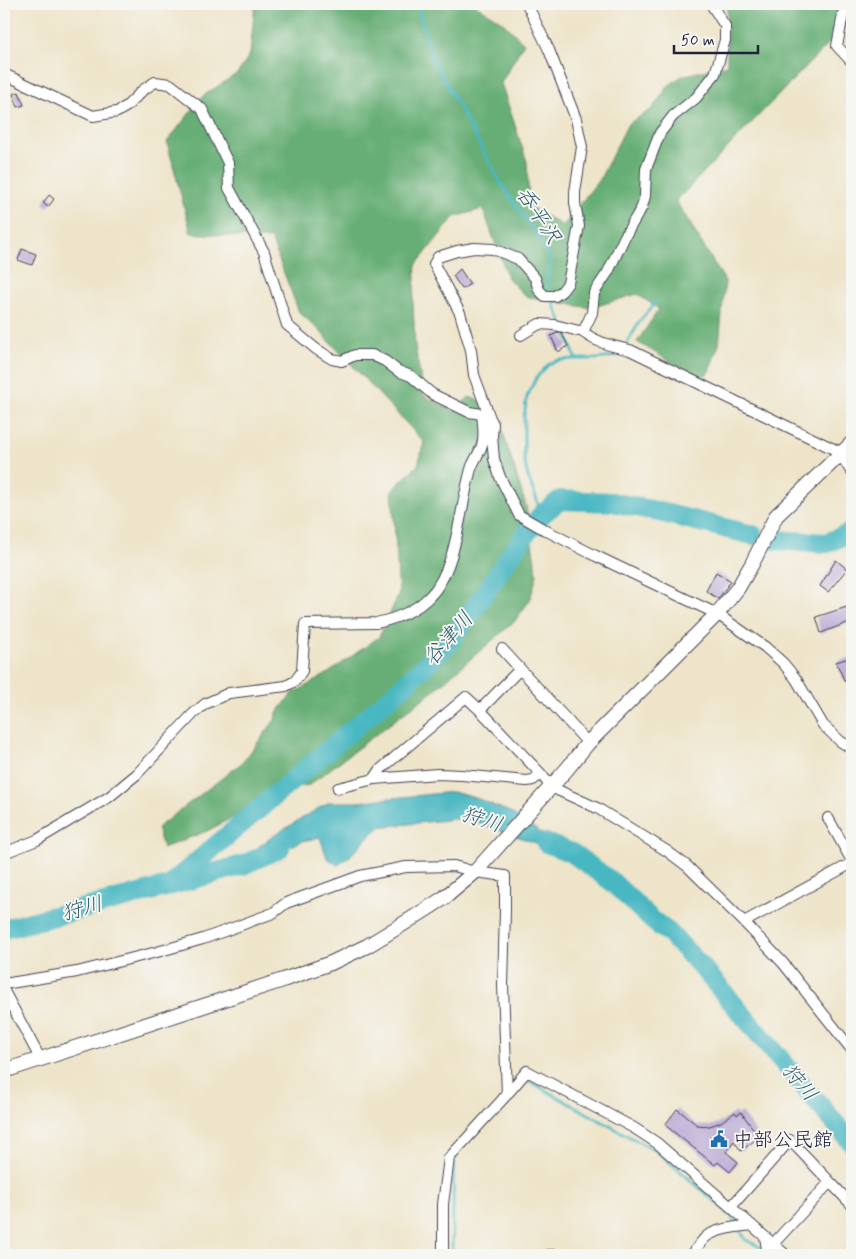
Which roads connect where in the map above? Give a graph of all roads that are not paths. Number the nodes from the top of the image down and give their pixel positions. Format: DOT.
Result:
graph roads {
  1 [pos="527,4"];
  2 [pos="711,4"];
  3 [pos="845,4"];
  4 [pos="852,62"];
  5 [pos="4,74"];
  6 [pos="583,332"];
  7 [pos="521,335"];
  8 [pos="486,416"];
  9 [pos="847,448"];
  10 [pos="852,469"];
  11 [pos="717,614"];
  12 [pos="502,649"];
  13 [pos="520,669"];
  14 [pos="480,710"];
  15 [pos="588,743"];
  16 [pos="852,749"];
  17 [pos="540,774"];
  18 [pos="374,779"];
  19 [pos="551,787"];
  20 [pos="338,788"];
  21 [pos="828,818"];
  22 [pos="4,853"];
  23 [pos="852,862"];
  24 [pos="479,868"];
  25 [pos="744,922"];
  26 [pos="4,984"];
  27 [pos="4,991"];
  28 [pos="852,1050"];
  29 [pos="41,1060"];
  30 [pos="4,1071"];
  31 [pos="507,1094"];
  32 [pos="830,1182"];
  33 [pos="852,1205"];
  34 [pos="731,1207"];
  35 [pos="751,1225"];
  36 [pos="769,1240"];
  37 [pos="443,1255"];
  38 [pos="548,1255"];
  39 [pos="564,1255"];
  40 [pos="692,1255"];
  41 [pos="768,1255"];
  42 [pos="786,1255"];
  1 -- 8 [label="street"];
  2 -- 6 [label="street"];
  3 -- 4 [label="street"];
  5 -- 8 [label="street"];
  6 -- 7 [label="street"];
  6 -- 9 [label="street"];
  8 -- 11 [label="street"];
  8 -- 22 [label="street"];
  9 -- 10 [label="street"];
  9 -- 11 [label="street"];
  11 -- 15 [label="street"];
  11 -- 16 [label="street"];
  12 -- 13 [label="street"];
  13 -- 14 [label="street"];
  13 -- 15 [label="street"];
  14 -- 17 [label="street"];
  14 -- 18 [label="street"];
  15 -- 19 [label="street"];
  17 -- 18 [label="street"];
  17 -- 19 [label="street"];
  18 -- 20 [label="street"];
  19 -- 24 [label="street"];
  19 -- 25 [label="street"];
  21 -- 23 [label="street"];
  23 -- 25 [label="street"];
  24 -- 26 [label="street"];
  24 -- 29 [label="street"];
  24 -- 31 [label="street"];
  25 -- 28 [label="street"];
  27 -- 29 [label="street"];
  29 -- 30 [label="street"];
  31 -- 34 [label="street"];
  31 -- 37 [label="street"];
  32 -- 33 [label="street"];
  32 -- 34 [label="street"];
  32 -- 36 [label="street"];
  34 -- 35 [label="street"];
  35 -- 36 [label="street"];
  35 -- 40 [label="street"];
  36 -- 41 [label="street"];
  36 -- 42 [label="street"];
  38 -- 39 [label="street"];
}
